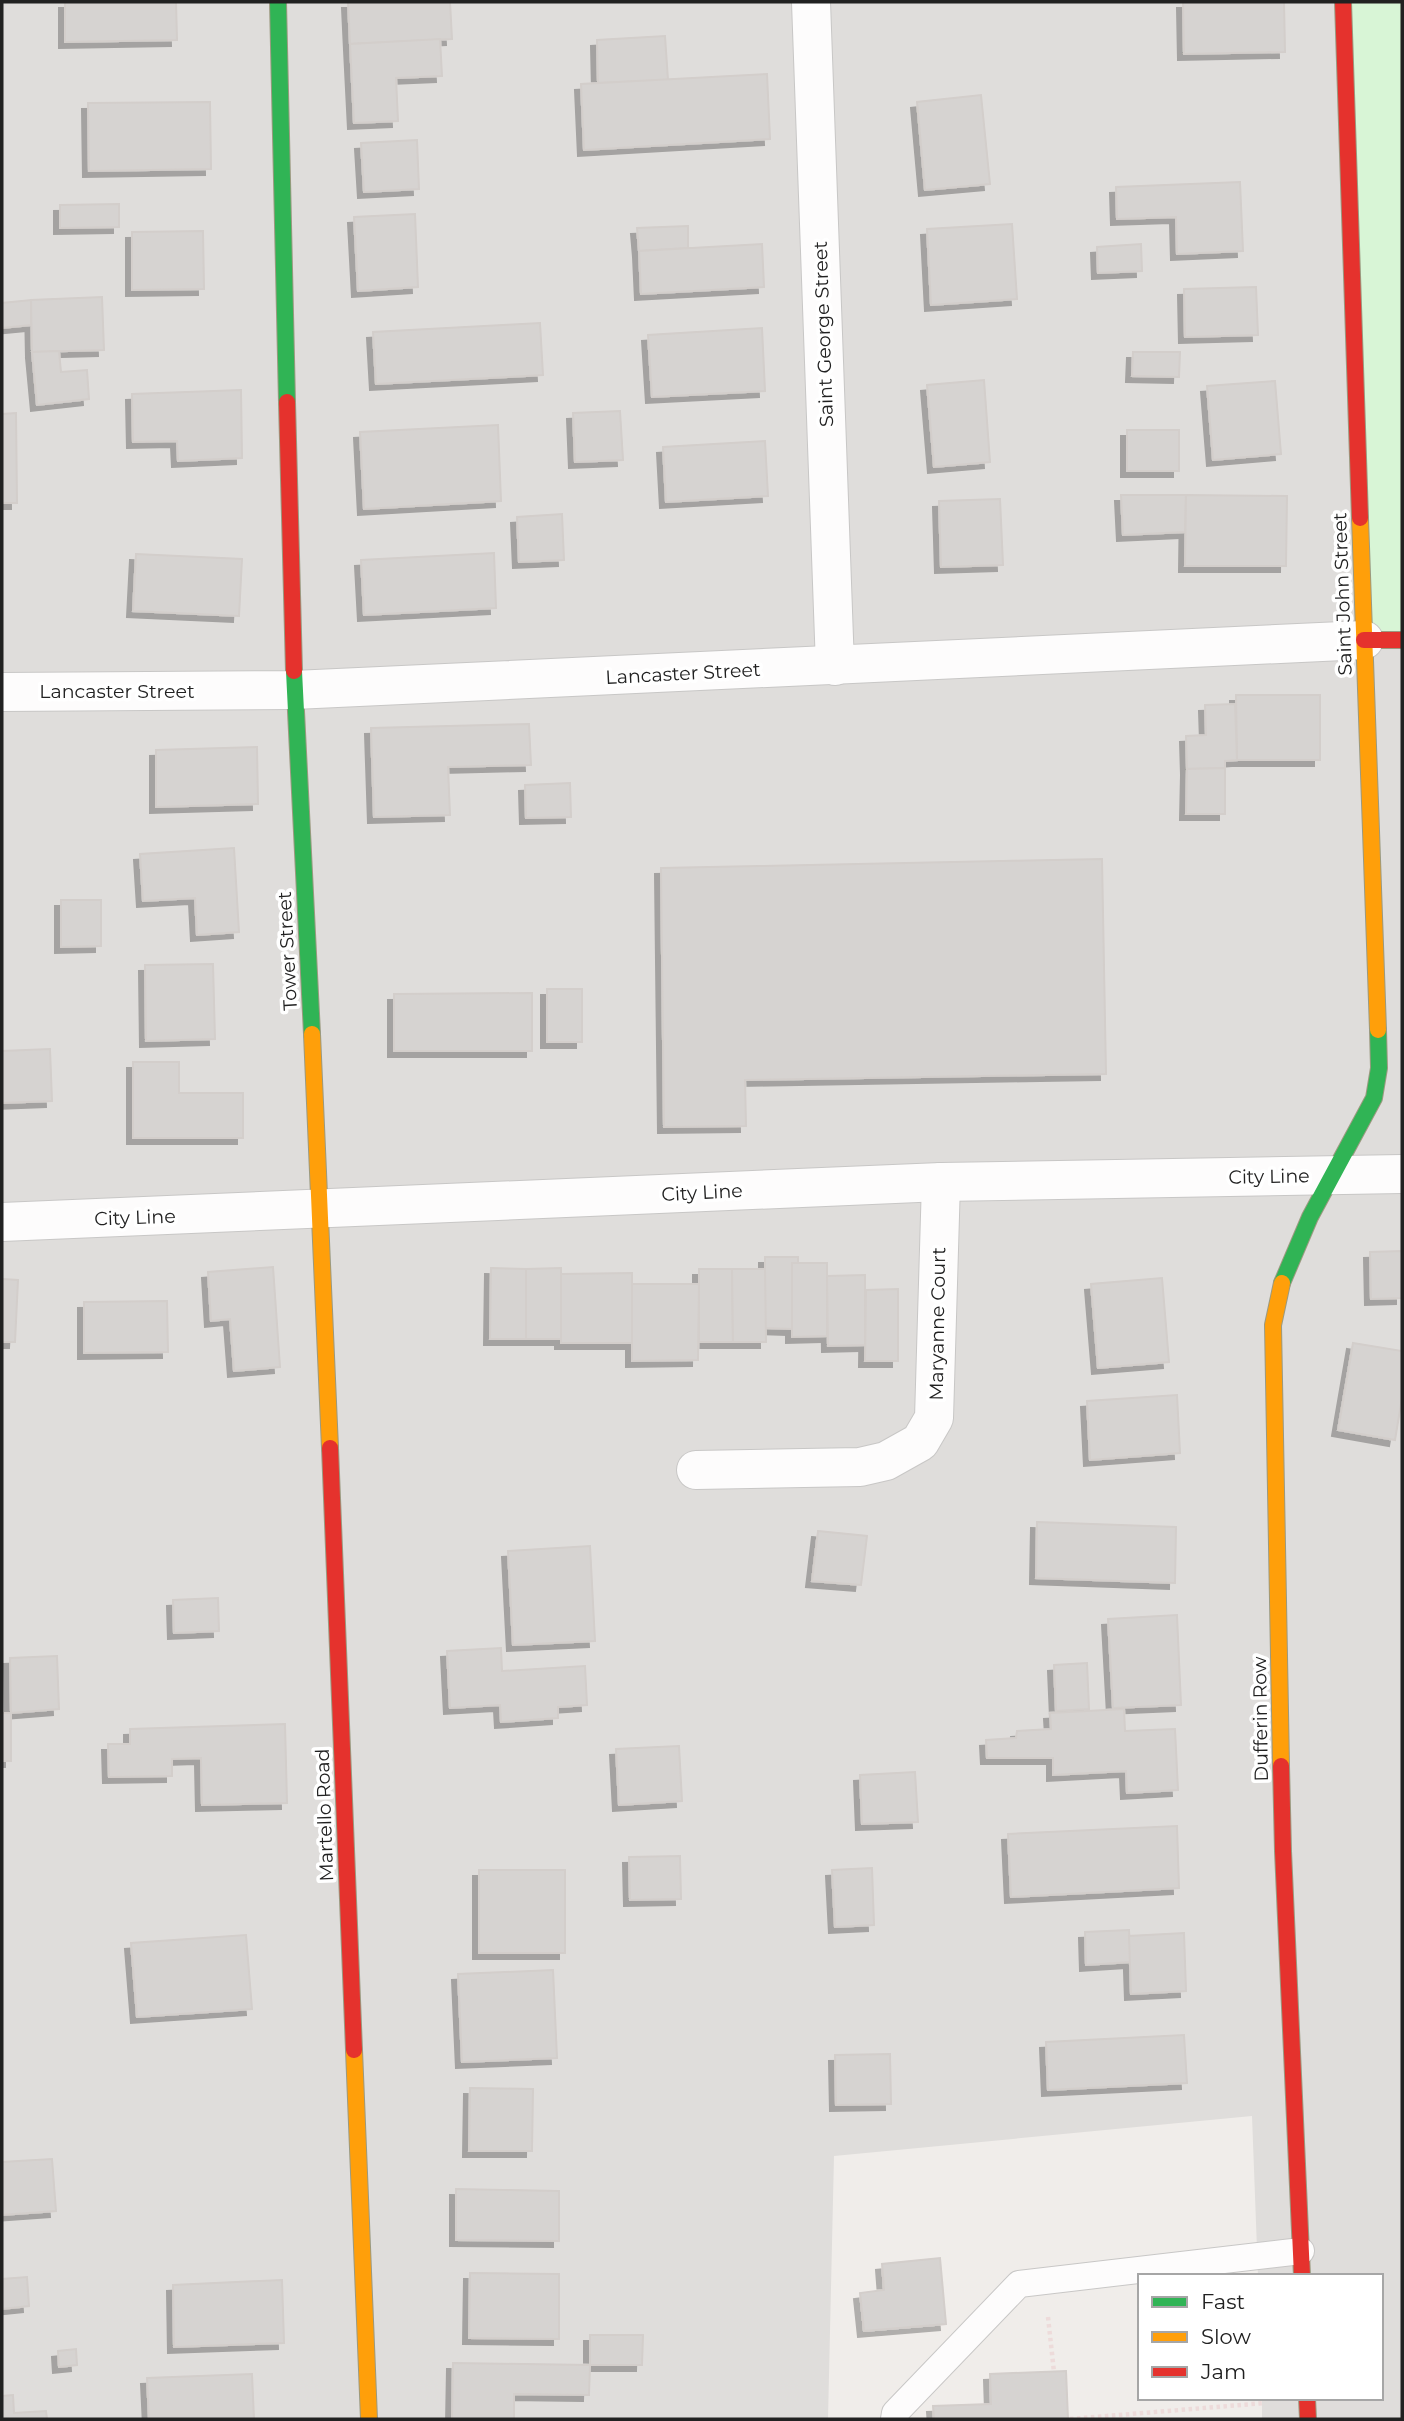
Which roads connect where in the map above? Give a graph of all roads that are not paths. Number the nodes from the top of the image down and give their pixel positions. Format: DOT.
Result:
graph roads {
  1 [pos="278,2"];
  2 [pos="811,2"];
  3 [pos="1343,2"];
  4 [pos="1364,640"];
  5 [pos="1402,640"];
  6 [pos="835,666"];
  7 [pos="294,690"];
  8 [pos="2,692"];
  9 [pos="1402,1174"];
  10 [pos="1333,1175"];
  11 [pos="941,1182"];
  12 [pos="321,1209"];
  13 [pos="2,1222"];
  14 [pos="696,1470"];
  15 [pos="1301,2263"];
  16 [pos="1138,2274"];
  17 [pos="1144,2274"];
  18 [pos="1307,2400"];
  19 [pos="369,2419"];
  20 [pos="894,2419"];
  21 [pos="1308,2419"];
  1 -- 7 [label="street, Tower Street"];
  2 -- 6 [label="street, Saint George Street"];
  3 -- 4 [label="street, Saint John Street"];
  4 -- 5 [label="street"];
  4 -- 6 [label="street, Lancaster Street"];
  4 -- 10 [label="street, Saint John Street"];
  6 -- 7 [label="street, Lancaster Street"];
  7 -- 8 [label="street, Lancaster Street"];
  7 -- 12 [label="street, Tower Street"];
  9 -- 10 [label="street, City Line"];
  10 -- 11 [label="street, City Line"];
  10 -- 15 [label="street, Dufferin Row"];
  11 -- 12 [label="street, City Line"];
  11 -- 14 [label="street, Maryanne Court"];
  12 -- 13 [label="street, City Line"];
  12 -- 19 [label="street, Martello Road"];
  15 -- 17 [label="lane"];
  16 -- 20 [label="lane"];
  18 -- 21 [label="street"];
}
